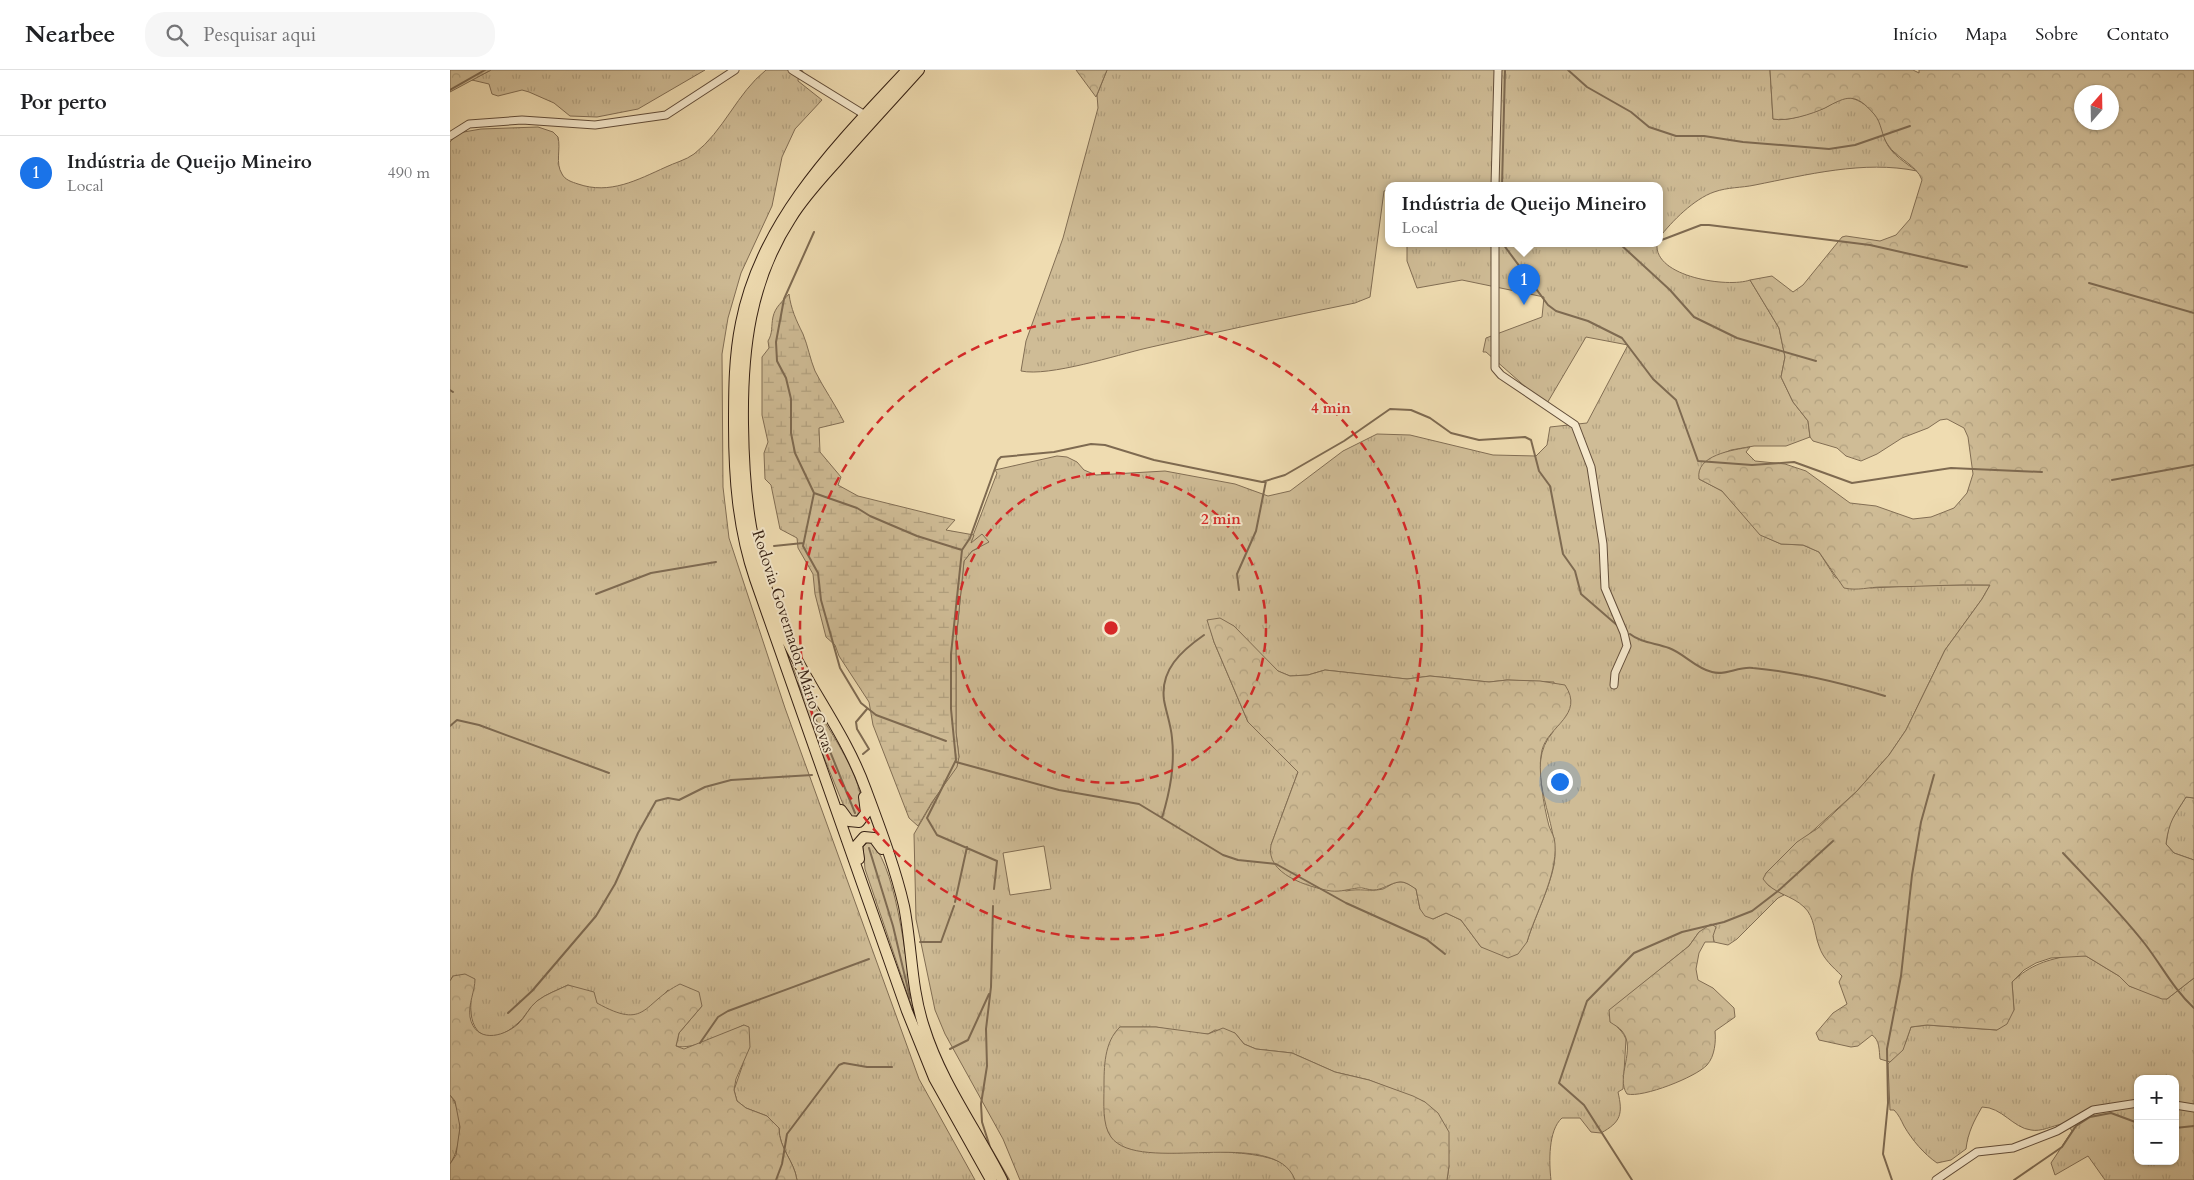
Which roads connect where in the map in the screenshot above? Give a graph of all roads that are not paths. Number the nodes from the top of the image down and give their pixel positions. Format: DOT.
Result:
graph roads {
  1 [pos="735,70"];
  2 [pos="792,70"];
  3 [pos="906,70"];
  4 [pos="919,70"];
  5 [pos="1498,70"];
  6 [pos="865,115"];
  7 [pos="450,136"];
  8 [pos="1495,182"];
  9 [pos="1494,247"];
  10 [pos="1614,685"];
  11 [pos="850,751"];
  12 [pos="819,763"];
  13 [pos="904,906"];
  14 [pos="875,918"];
  15 [pos="2134,1104"];
  16 [pos="2179,1106"];
  17 [pos="2194,1108"];
  18 [pos="991,1180"];
  19 [pos="1002,1180"];
  20 [pos="1936,1180"];
  1 -- 7 [label="street"];
  2 -- 6 [label="street"];
  3 -- 6 [label="highway, Rodovia Governador Mário Covas"];
  4 -- 11 [label="highway, Rodovia Governador Mário Covas"];
  5 -- 8 [label="street"];
  6 -- 12 [label="highway, Rodovia Governador Mário Covas"];
  9 -- 10 [label="street"];
  11 -- 12 [label="highway"];
  11 -- 13 [label="highway, Rodovia Governador Mário Covas"];
  12 -- 14 [label="highway, Rodovia Governador Mário Covas"];
  13 -- 14 [label="highway"];
  13 -- 19 [label="highway, Rodovia Governador Mário Covas"];
  14 -- 18 [label="highway, Rodovia Governador Mário Covas"];
  15 -- 20 [label="street"];
  16 -- 17 [label="street"];
}
